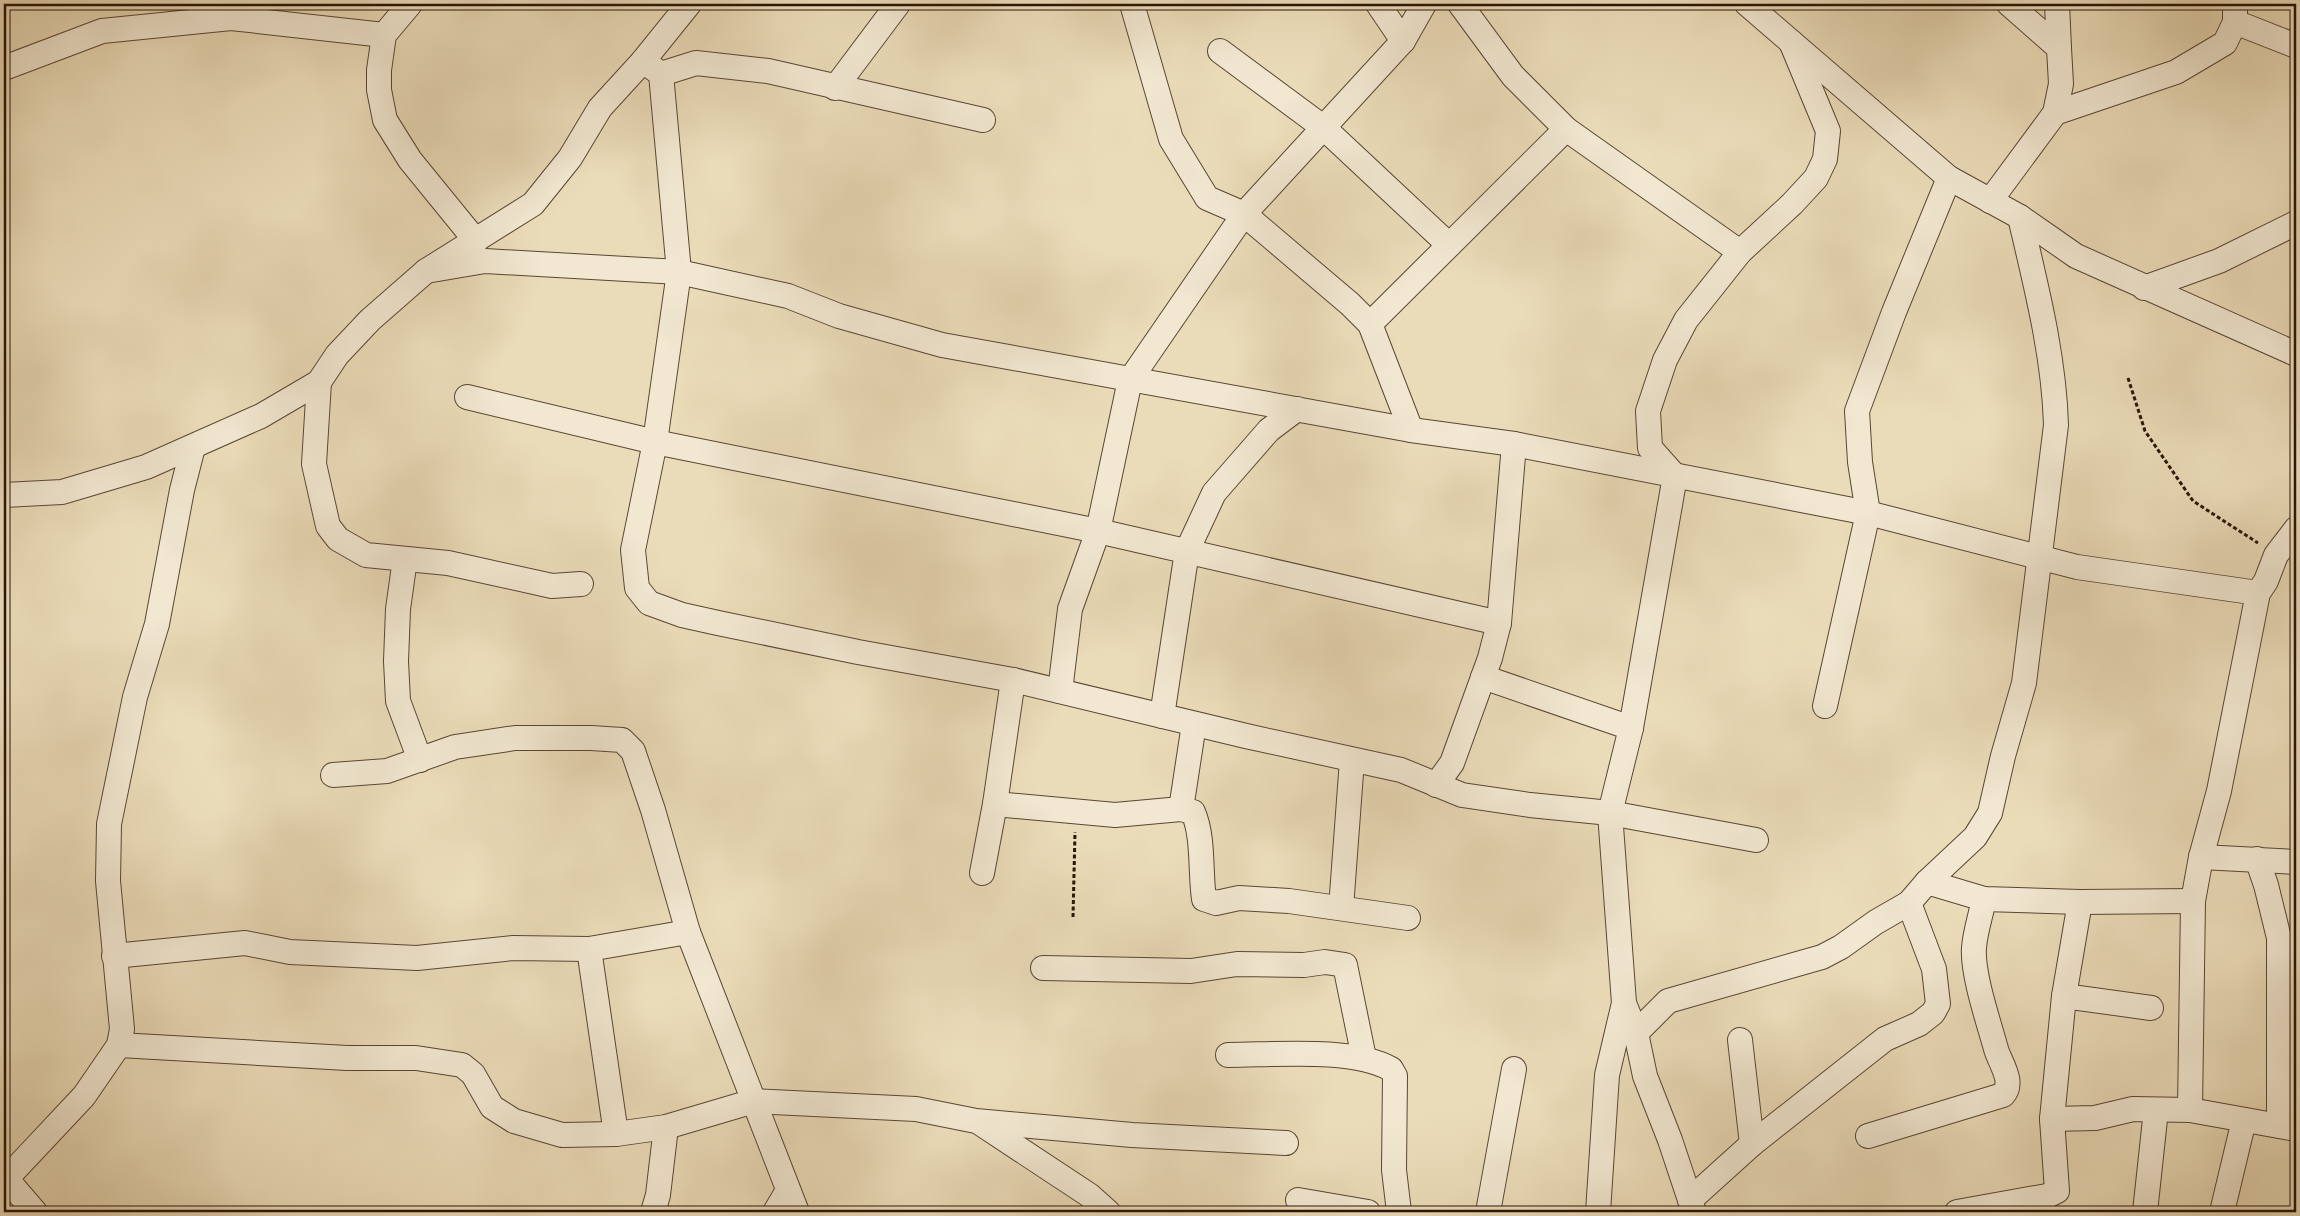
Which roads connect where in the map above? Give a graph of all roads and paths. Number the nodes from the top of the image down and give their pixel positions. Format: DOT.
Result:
graph roads {
  1 [pos="410,4"];
  2 [pos="689,4"];
  3 [pos="898,4"];
  4 [pos="1132,4"];
  5 [pos="1378,4"];
  6 [pos="1424,4"];
  7 [pos="1460,4"];
  8 [pos="1747,4"];
  9 [pos="2009,4"];
  10 [pos="2057,4"];
  11 [pos="2235,13"];
  12 [pos="384,35"];
  13 [pos="1403,41"];
  14 [pos="1792,42"];
  15 [pos="2296,46"];
  16 [pos="2059,48"];
  17 [pos="1220,51"];
  18 [pos="4,68"];
  19 [pos="652,68"];
  20 [pos="835,88"];
  21 [pos="2055,113"];
  22 [pos="983,120"];
  23 [pos="1324,128"];
  24 [pos="1566,129"];
  25 [pos="1950,178"];
  26 [pos="1990,201"];
  27 [pos="1244,214"];
  28 [pos="2020,218"];
  29 [pos="2296,224"];
  30 [pos="476,241"];
  31 [pos="1450,245"];
  32 [pos="1740,252"];
  33 [pos="426,271"];
  34 [pos="679,272"];
  35 [pos="2144,288"];
  36 [pos="1370,324"];
  37 [pos="2296,354"];
  38 [pos="2128,378"];
  39 [pos="1130,380"];
  40 [pos="319,382"];
  41 [pos="467,397"];
  42 [pos="1297,409"];
  43 [pos="1411,430"];
  44 [pos="655,442"];
  45 [pos="1514,444"];
  46 [pos="193,447"];
  47 [pos="1674,476"];
  48 [pos="4,495"];
  49 [pos="1868,512"];
  50 [pos="2296,529"];
  51 [pos="1098,531"];
  52 [pos="1187,551"];
  53 [pos="2276,555"];
  54 [pos="2039,557"];
  55 [pos="405,559"];
  56 [pos="581,584"];
  57 [pos="2258,593"];
  58 [pos="1499,623"];
  59 [pos="1483,677"];
  60 [pos="1013,680"];
  61 [pos="1060,691"];
  62 [pos="1826,706"];
  63 [pos="1162,716"];
  64 [pos="1194,724"];
  65 [pos="1631,728"];
  66 [pos="420,760"];
  67 [pos="1352,760"];
  68 [pos="333,775"];
  69 [pos="1436,785"];
  70 [pos="995,804"];
  71 [pos="1181,809"];
  72 [pos="1075,812"];
  73 [pos="1610,813"];
  74 [pos="1756,840"];
  75 [pos="2201,857"];
  76 [pos="2257,859"];
  77 [pos="2296,862"];
  78 [pos="982,873"];
  79 [pos="1927,882"];
  80 [pos="1984,899"];
  81 [pos="2193,901"];
  82 [pos="2080,902"];
  83 [pos="1909,903"];
  84 [pos="1341,908"];
  85 [pos="1074,917"];
  86 [pos="1408,918"];
  87 [pos="688,932"];
  88 [pos="589,949"];
  89 [pos="114,956"];
  90 [pos="1043,968"];
  91 [pos="2064,996"];
  92 [pos="1624,1003"];
  93 [pos="2151,1008"];
  94 [pos="1636,1033"];
  95 [pos="1740,1040"];
  96 [pos="119,1045"];
  97 [pos="1228,1055"];
  98 [pos="1364,1058"];
  99 [pos="1514,1069"];
  100 [pos="754,1101"];
  101 [pos="2156,1110"];
  102 [pos="2190,1110"];
  103 [pos="2052,1119"];
  104 [pos="2244,1120"];
  105 [pos="976,1121"];
  106 [pos="666,1127"];
  107 [pos="2288,1128"];
  108 [pos="616,1134"];
  109 [pos="1868,1136"];
  110 [pos="1286,1143"];
  111 [pos="1752,1144"];
  112 [pos="5,1177"];
  113 [pos="788,1190"];
  114 [pos="1298,1200"];
  115 [pos="1691,1208"];
  116 [pos="1983,1210"];
  117 [pos="34,1212"];
  118 [pos="653,1212"];
  119 [pos="774,1212"];
  120 [pos="797,1212"];
  121 [pos="1108,1212"];
  122 [pos="1368,1212"];
  123 [pos="1400,1212"];
  124 [pos="1488,1212"];
  125 [pos="1598,1212"];
  126 [pos="1957,1212"];
  127 [pos="2145,1212"];
  128 [pos="2222,1212"];
  1 -- 12 [label="street"];
  2 -- 19 [label="street"];
  3 -- 20 [label="street"];
  4 -- 27 [label="street"];
  5 -- 13 [label="street"];
  6 -- 13 [label="street"];
  7 -- 24 [label="street"];
  8 -- 14 [label="street"];
  9 -- 16 [label="street"];
  10 -- 16 [label="street"];
  11 -- 15 [label="street"];
  11 -- 21 [label="street"];
  12 -- 18 [label="street"];
  12 -- 30 [label="street"];
  13 -- 23 [label="street"];
  14 -- 25 [label="street"];
  14 -- 32 [label="street"];
  16 -- 21 [label="street"];
  17 -- 23 [label="street"];
  19 -- 20 [label="street"];
  19 -- 30 [label="street"];
  19 -- 34 [label="street"];
  20 -- 22 [label="street"];
  21 -- 26 [label="street"];
  23 -- 27 [label="street"];
  23 -- 31 [label="street"];
  24 -- 31 [label="street"];
  24 -- 32 [label="street"];
  25 -- 26 [label="street"];
  25 -- 49 [label="street"];
  26 -- 28 [label="street"];
  27 -- 36 [label="street"];
  27 -- 39 [label="street"];
  28 -- 35 [label="street"];
  28 -- 54 [label="street"];
  29 -- 35 [label="street"];
  30 -- 33 [label="street"];
  31 -- 36 [label="street"];
  32 -- 47 [label="street"];
  33 -- 34 [label="street"];
  33 -- 40 [label="street"];
  34 -- 39 [label="street"];
  34 -- 44 [label="street"];
  35 -- 37 [label="street"];
  36 -- 43 [label="street"];
  38 -- 53 [label="path"];
  39 -- 42 [label="street"];
  39 -- 51 [label="street"];
  40 -- 46 [label="street"];
  40 -- 55 [label="street"];
  41 -- 44 [label="street"];
  42 -- 43 [label="street"];
  42 -- 52 [label="street"];
  43 -- 45 [label="street"];
  44 -- 51 [label="street"];
  44 -- 60 [label="street"];
  45 -- 47 [label="street"];
  45 -- 58 [label="street"];
  46 -- 48 [label="street"];
  46 -- 89 [label="street"];
  47 -- 49 [label="street"];
  47 -- 65 [label="street"];
  49 -- 54 [label="street"];
  49 -- 62 [label="street"];
  50 -- 53 [label="street"];
  51 -- 52 [label="street"];
  51 -- 61 [label="street"];
  52 -- 58 [label="street"];
  52 -- 63 [label="street"];
  53 -- 57 [label="street"];
  54 -- 57 [label="street"];
  54 -- 79 [label="street"];
  55 -- 56 [label="street"];
  55 -- 66 [label="street"];
  57 -- 75 [label="street"];
  58 -- 59 [label="street"];
  59 -- 65 [label="street"];
  59 -- 69 [label="street"];
  60 -- 61 [label="street"];
  60 -- 70 [label="street"];
  61 -- 63 [label="street"];
  63 -- 64 [label="street"];
  64 -- 67 [label="street"];
  64 -- 71 [label="street"];
  65 -- 73 [label="street"];
  66 -- 68 [label="street"];
  66 -- 87 [label="street"];
  67 -- 69 [label="street"];
  67 -- 84 [label="street"];
  69 -- 73 [label="street"];
  70 -- 72 [label="street"];
  70 -- 78 [label="street"];
  71 -- 72 [label="street"];
  71 -- 84 [label="street"];
  72 -- 85 [label="path"];
  73 -- 74 [label="street"];
  73 -- 92 [label="street"];
  75 -- 76 [label="street"];
  75 -- 81 [label="street"];
  76 -- 77 [label="street"];
  76 -- 107 [label="street"];
  79 -- 80 [label="street"];
  79 -- 83 [label="street"];
  80 -- 82 [label="street"];
  80 -- 109 [label="street"];
  81 -- 82 [label="street"];
  81 -- 102 [label="street"];
  82 -- 91 [label="street"];
  83 -- 94 [label="street"];
  83 -- 111 [label="street"];
  84 -- 86 [label="street"];
  87 -- 88 [label="street"];
  87 -- 100 [label="street"];
  88 -- 89 [label="street"];
  88 -- 108 [label="street"];
  89 -- 96 [label="street"];
  90 -- 98 [label="street"];
  91 -- 93 [label="street"];
  91 -- 103 [label="street"];
  92 -- 94 [label="street"];
  92 -- 125 [label="street"];
  94 -- 115 [label="street"];
  95 -- 111 [label="street"];
  96 -- 108 [label="street"];
  96 -- 112 [label="street"];
  97 -- 98 [label="street"];
  98 -- 123 [label="street"];
  99 -- 124 [label="street"];
  100 -- 105 [label="street"];
  100 -- 106 [label="street"];
  100 -- 113 [label="street"];
  101 -- 102 [label="street"];
  101 -- 103 [label="street"];
  101 -- 127 [label="street"];
  102 -- 104 [label="street"];
  103 -- 116 [label="street"];
  104 -- 107 [label="street"];
  104 -- 128 [label="street"];
  105 -- 110 [label="street"];
  105 -- 121 [label="street"];
  106 -- 108 [label="street"];
  106 -- 118 [label="street"];
  111 -- 115 [label="street"];
  112 -- 117 [label="street"];
  113 -- 119 [label="street"];
  113 -- 120 [label="street"];
  114 -- 122 [label="street"];
  116 -- 126 [label="street"];
}
